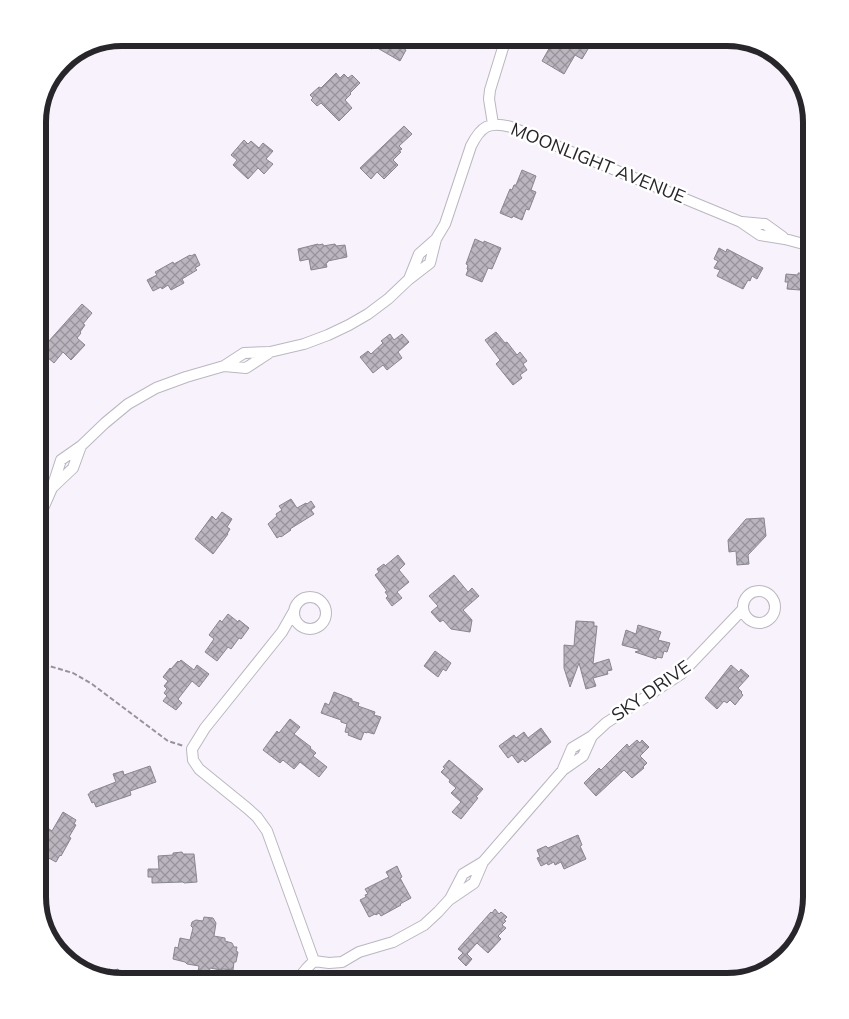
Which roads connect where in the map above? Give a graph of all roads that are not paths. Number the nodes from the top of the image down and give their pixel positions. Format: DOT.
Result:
graph roads {
  1 [pos="504,46"];
  2 [pos="493,124"];
  3 [pos="803,243"];
  4 [pos="46,502"];
  5 [pos="743,609"];
  6 [pos="752,622"];
  7 [pos="730,623"];
  8 [pos="294,625"];
  9 [pos="314,961"];
  10 [pos="302,973"];
  1 -- 2 [label="street"];
  2 -- 3 [label="street, MOONLIGHT AVENUE"];
  2 -- 4 [label="street, MOONLIGHT AVENUE"];
  5 -- 6 [label="street"];
  5 -- 6 [label="street"];
  5 -- 7 [label="street, SKY DRIVE"];
  6 -- 7 [label="street"];
  7 -- 9 [label="street, SKY DRIVE"];
  8 -- 8 [label="street"];
  8 -- 9 [label="street"];
  9 -- 10 [label="street"];
}
